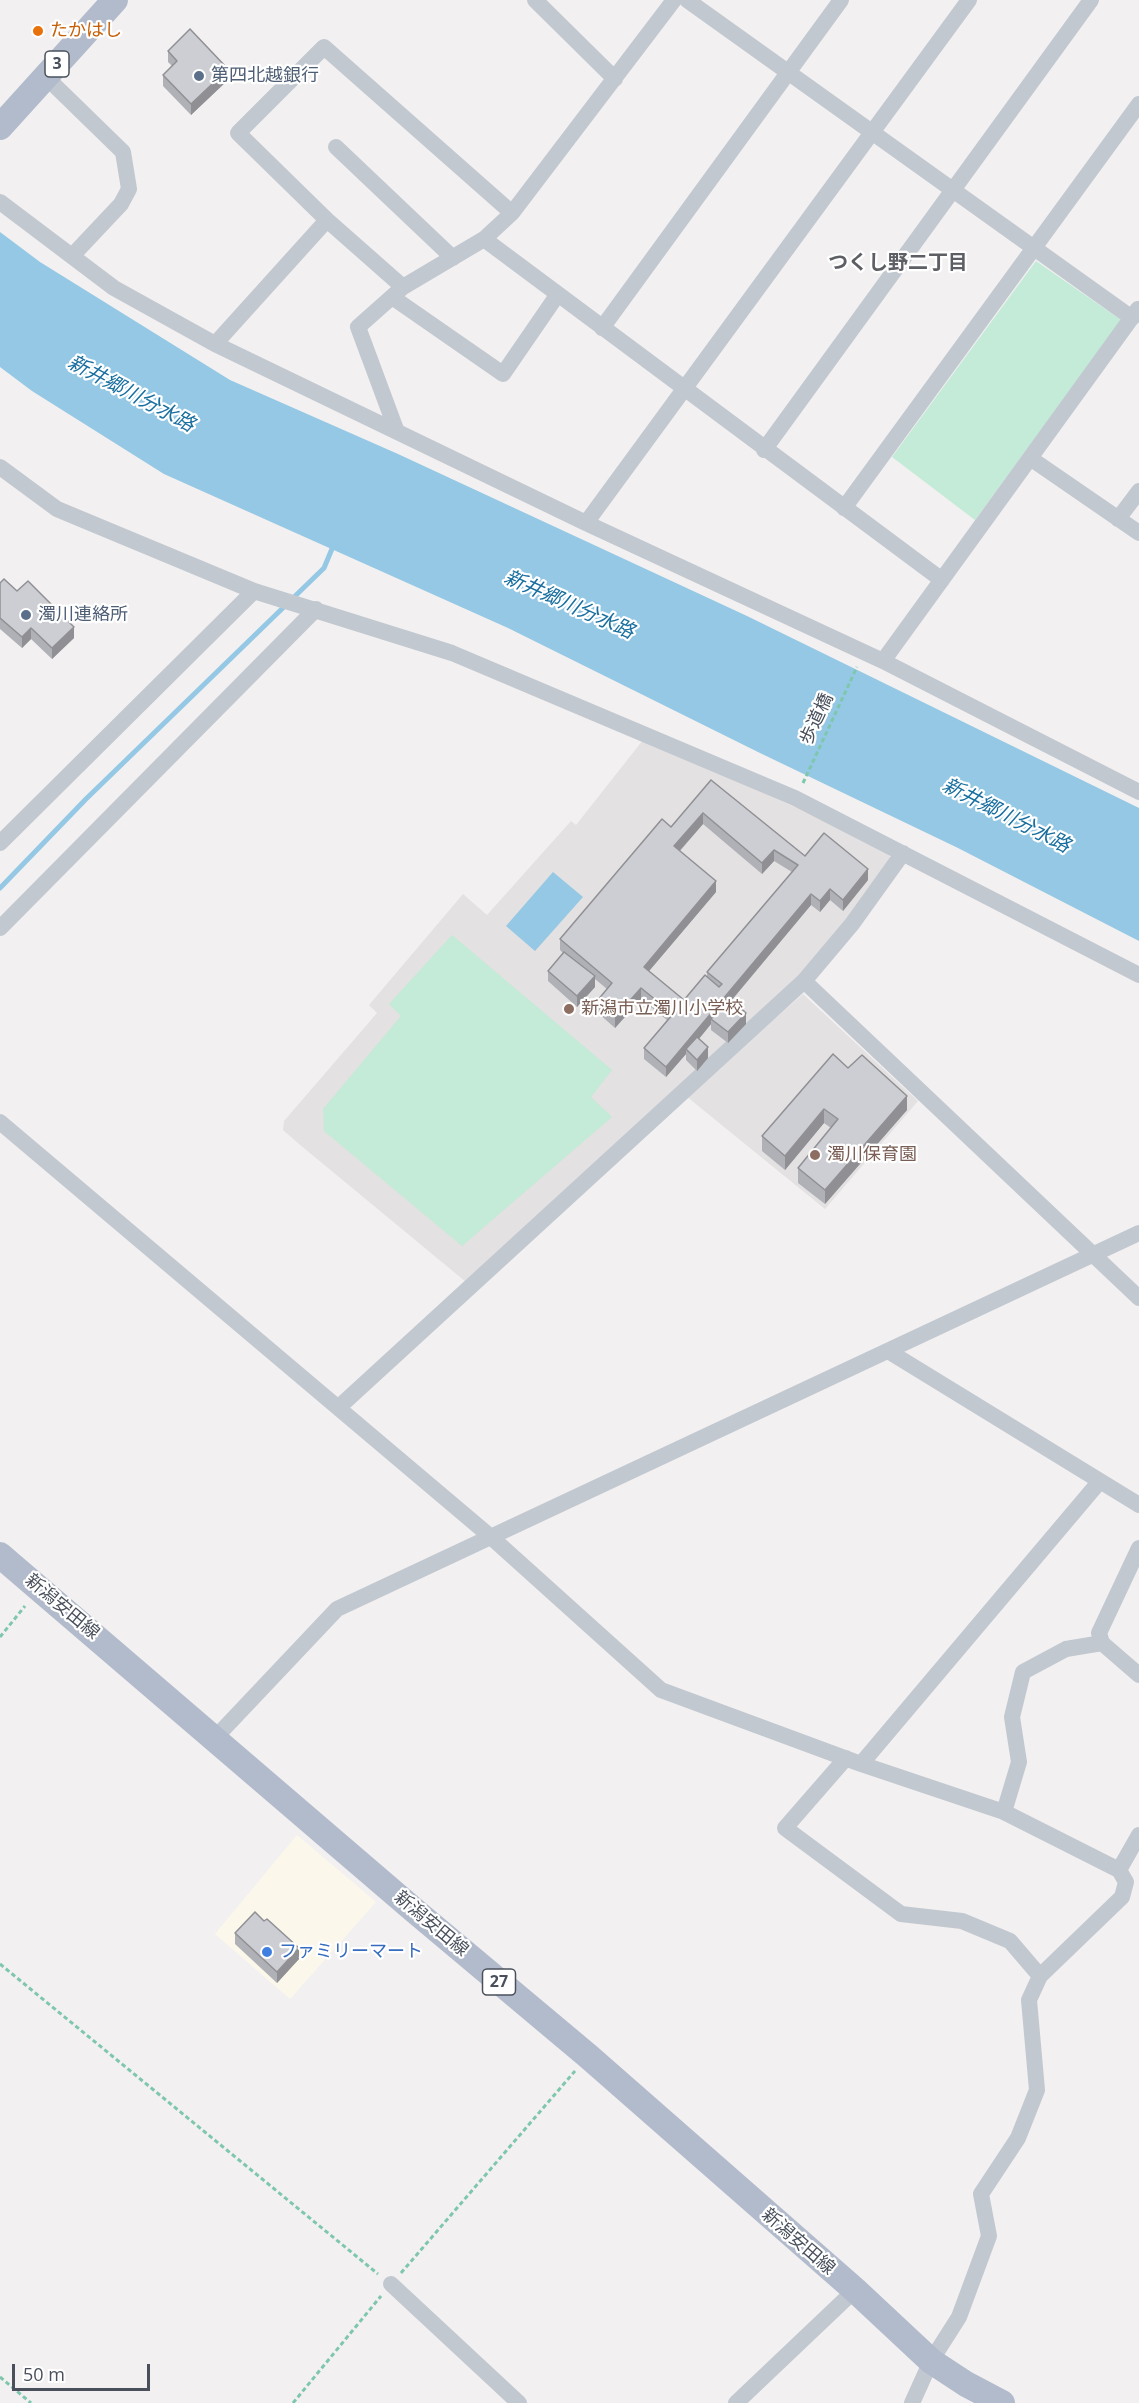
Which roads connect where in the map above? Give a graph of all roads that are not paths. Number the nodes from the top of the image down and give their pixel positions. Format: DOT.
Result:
graph roads {
  1 [pos="115,0"];
  2 [pos="535,0"];
  3 [pos="674,0"];
  4 [pos="687,0"];
  5 [pos="842,0"];
  6 [pos="969,0"];
  7 [pos="1091,0"];
  8 [pos="787,72"];
  9 [pos="46,76"];
  10 [pos="615,80"];
  11 [pos="1139,104"];
  12 [pos="0,127"];
  13 [pos="872,133"];
  14 [pos="336,147"];
  15 [pos="953,190"];
  16 [pos="0,202"];
  17 [pos="512,213"];
  18 [pos="327,220"];
  19 [pos="484,239"];
  20 [pos="1035,249"];
  21 [pos="72,256"];
  22 [pos="453,258"];
  23 [pos="397,292"];
  24 [pos="558,294"];
  25 [pos="1136,313"];
  26 [pos="602,328"];
  27 [pos="214,344"];
  28 [pos="682,389"];
  29 [pos="398,432"];
  30 [pos="764,450"];
  31 [pos="1030,458"];
  32 [pos="0,466"];
  33 [pos="1139,491"];
  34 [pos="844,508"];
  35 [pos="1118,519"];
  36 [pos="586,523"];
  37 [pos="1139,533"];
  38 [pos="942,580"];
  39 [pos="254,591"];
  40 [pos="316,609"];
  41 [pos="883,661"];
  42 [pos="1139,792"];
  43 [pos="0,843"];
  44 [pos="903,853"];
  45 [pos="0,928"];
  46 [pos="1139,975"];
  47 [pos="804,981"];
  48 [pos="0,1122"];
  49 [pos="1139,1233"];
  50 [pos="1093,1256"];
  51 [pos="1139,1299"];
  52 [pos="888,1351"];
  53 [pos="339,1407"];
  54 [pos="1100,1481"];
  55 [pos="1139,1505"];
  56 [pos="491,1537"];
  57 [pos="1139,1548"];
  58 [pos="0,1555"];
  59 [pos="1102,1643"];
  60 [pos="1139,1676"];
  61 [pos="215,1738"];
  62 [pos="853,1761"];
  63 [pos="1004,1812"];
  64 [pos="1139,1835"];
  65 [pos="1128,1880"];
  66 [pos="1041,1976"];
  67 [pos="391,2284"];
  68 [pos="855,2290"];
  69 [pos="931,2361"];
  70 [pos="519,2403"];
  71 [pos="736,2403"];
  72 [pos="912,2403"];
  73 [pos="1002,2403"];
  1 -- 9 [label="main road, 3"];
  2 -- 10 [label="street"];
  3 -- 10 [label="street"];
  4 -- 8 [label="street"];
  5 -- 8 [label="street"];
  6 -- 13 [label="street"];
  7 -- 15 [label="street"];
  8 -- 13 [label="street"];
  8 -- 26 [label="street"];
  9 -- 12 [label="main road, 3"];
  9 -- 21 [label="street"];
  10 -- 17 [label="street"];
  11 -- 20 [label="street"];
  13 -- 15 [label="street"];
  13 -- 28 [label="street"];
  14 -- 22 [label="street"];
  15 -- 20 [label="street"];
  15 -- 30 [label="street"];
  16 -- 21 [label="street"];
  17 -- 18 [label="street"];
  17 -- 19 [label="street"];
  18 -- 23 [label="street"];
  18 -- 27 [label="street"];
  19 -- 22 [label="street"];
  19 -- 24 [label="street"];
  20 -- 25 [label="street"];
  20 -- 34 [label="street"];
  21 -- 27 [label="street"];
  22 -- 23 [label="street"];
  23 -- 24 [label="street"];
  23 -- 29 [label="street"];
  24 -- 26 [label="street"];
  25 -- 31 [label="street"];
  26 -- 28 [label="street"];
  27 -- 29 [label="street"];
  28 -- 30 [label="street"];
  28 -- 36 [label="street"];
  29 -- 36 [label="street"];
  30 -- 34 [label="street"];
  31 -- 35 [label="street"];
  31 -- 38 [label="street"];
  32 -- 39 [label="street"];
  33 -- 35 [label="street"];
  34 -- 38 [label="street"];
  35 -- 37 [label="street"];
  36 -- 41 [label="street"];
  38 -- 41 [label="street"];
  39 -- 40 [label="street"];
  39 -- 43 [label="street"];
  40 -- 44 [label="street"];
  40 -- 45 [label="street"];
  41 -- 42 [label="street"];
  44 -- 46 [label="street"];
  44 -- 47 [label="street"];
  47 -- 50 [label="street"];
  47 -- 53 [label="street"];
  48 -- 53 [label="street"];
  49 -- 50 [label="street"];
  50 -- 51 [label="street"];
  50 -- 52 [label="street"];
  52 -- 54 [label="street"];
  52 -- 56 [label="street"];
  53 -- 56 [label="street"];
  54 -- 55 [label="street"];
  54 -- 62 [label="street"];
  56 -- 61 [label="street"];
  56 -- 62 [label="street"];
  57 -- 59 [label="street"];
  58 -- 61 [label="main road, 新潟安田線 / 27"];
  59 -- 60 [label="street"];
  59 -- 63 [label="street"];
  61 -- 68 [label="main road, 新潟安田線 / 27"];
  62 -- 63 [label="street"];
  62 -- 66 [label="street"];
  63 -- 65 [label="street"];
  64 -- 65 [label="street"];
  65 -- 66 [label="street"];
  66 -- 69 [label="street"];
  67 -- 70 [label="street"];
  68 -- 69 [label="main road, 新潟安田線 / 27"];
  68 -- 71 [label="street"];
  69 -- 72 [label="street"];
  69 -- 73 [label="main road, 新潟安田線 / 27"];
}
